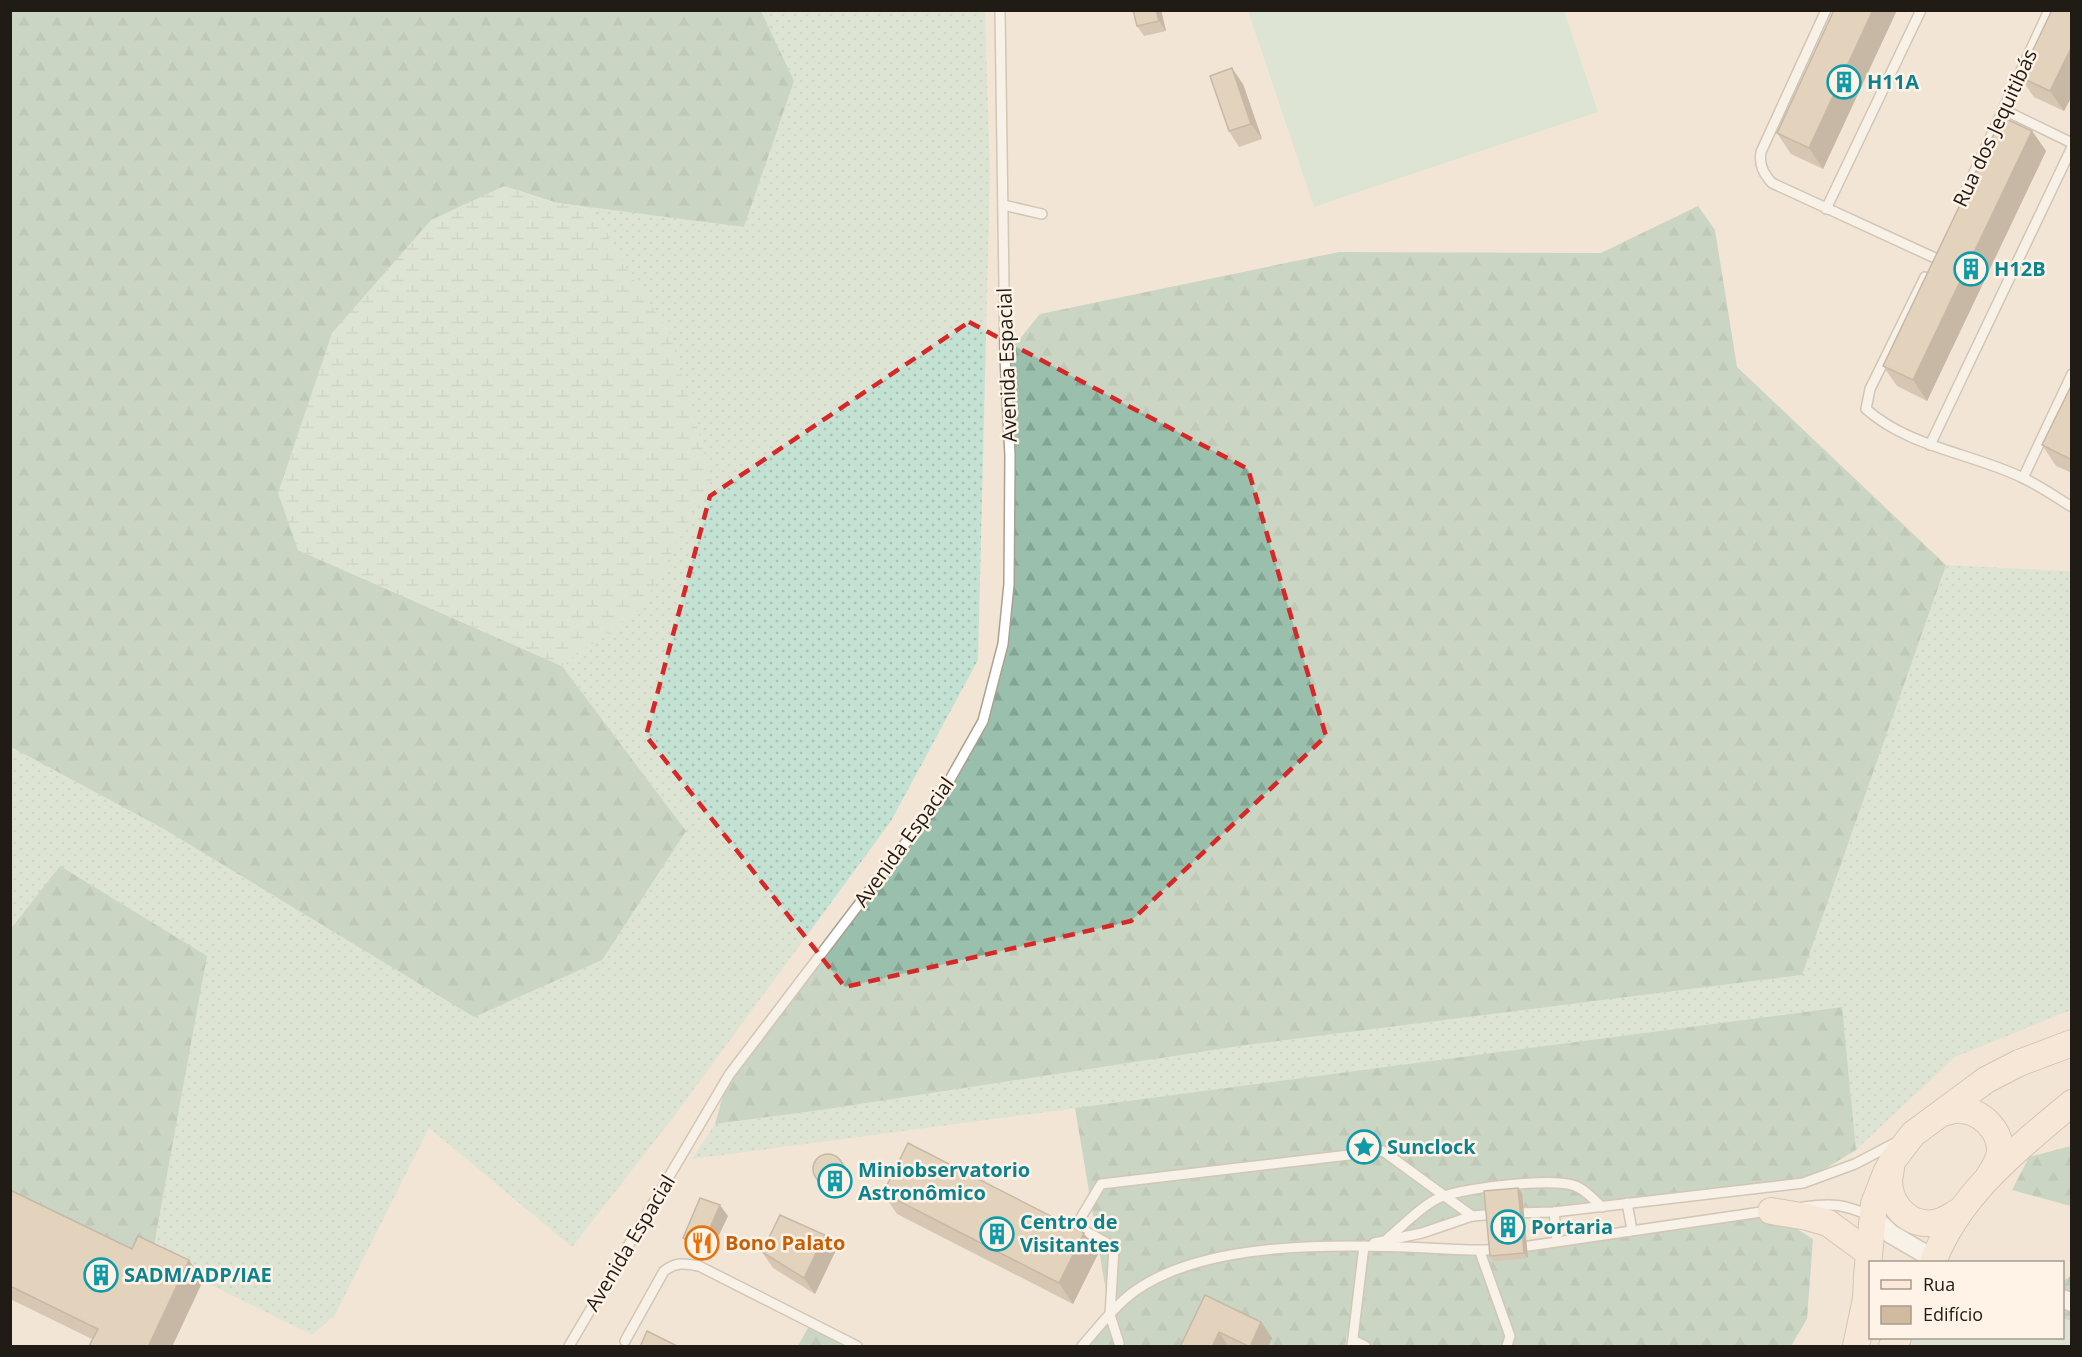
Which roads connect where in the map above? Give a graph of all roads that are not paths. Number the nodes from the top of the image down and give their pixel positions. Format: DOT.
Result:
graph roads {
  1 [pos="1000,10"];
  2 [pos="1826,10"];
  3 [pos="1921,10"];
  4 [pos="2049,10"];
  5 [pos="2004,110"];
  6 [pos="2072,145"];
  7 [pos="1003,205"];
  8 [pos="1960,205"];
  9 [pos="1826,209"];
  10 [pos="1042,214"];
  11 [pos="1940,248"];
  12 [pos="1935,258"];
  13 [pos="2072,374"];
  14 [pos="1930,445"];
  15 [pos="2023,478"];
  16 [pos="2072,507"];
  17 [pos="2072,1043"];
  18 [pos="2072,1103"];
  19 [pos="1942,1113"];
  20 [pos="1913,1134"];
  21 [pos="1893,1160"];
  22 [pos="1986,1181"];
  23 [pos="1445,1196"];
  24 [pos="1627,1203"];
  25 [pos="1602,1207"];
  26 [pos="1771,1211"];
  27 [pos="1960,1211"];
  28 [pos="1554,1212"];
  29 [pos="1472,1216"];
  30 [pos="1873,1217"];
  31 [pos="1632,1230"];
  32 [pos="1386,1240"];
  33 [pos="1557,1240"];
  34 [pos="1364,1246"];
  35 [pos="1480,1252"];
  36 [pos="1869,1253"];
  37 [pos="1933,1261"];
  38 [pos="1935,1261"];
  39 [pos="1110,1314"];
  40 [pos="625,1341"];
  41 [pos="1119,1343"];
  42 [pos="1353,1343"];
  43 [pos="569,1347"];
  44 [pos="857,1347"];
  45 [pos="1082,1347"];
  46 [pos="1365,1347"];
  47 [pos="1507,1347"];
  48 [pos="1856,1347"];
  1 -- 7 [label="lane, Avenida Espacial"];
  2 -- 9 [label="lane"];
  3 -- 9 [label="lane"];
  4 -- 5 [label="lane, Rua dos Jequitibás"];
  5 -- 6 [label="lane"];
  5 -- 8 [label="lane, Rua dos Jequitibás"];
  6 -- 14 [label="lane"];
  7 -- 10 [label="lane"];
  7 -- 43 [label="lane, Avenida Espacial"];
  9 -- 12 [label="lane"];
  11 -- 12 [label="lane"];
  12 -- 14 [label="lane"];
  13 -- 15 [label="lane"];
  14 -- 15 [label="lane"];
  15 -- 16 [label="lane"];
  17 -- 19 [label="main road"];
  18 -- 22 [label="main road"];
  19 -- 20 [label="main road"];
  19 -- 22 [label="main road"];
  20 -- 21 [label="main road"];
  20 -- 24 [label="lane"];
  21 -- 27 [label="main road"];
  21 -- 30 [label="main road"];
  22 -- 27 [label="main road"];
  23 -- 25 [label="lane"];
  23 -- 29 [label="lane"];
  23 -- 32 [label="lane"];
  23 -- 39 [label="lane"];
  24 -- 25 [label="lane"];
  24 -- 31 [label="lane"];
  25 -- 28 [label="lane"];
  26 -- 30 [label="lane"];
  26 -- 31 [label="lane"];
  26 -- 36 [label="main road"];
  27 -- 38 [label="main road"];
  28 -- 29 [label="lane"];
  28 -- 33 [label="lane"];
  29 -- 32 [label="lane"];
  30 -- 36 [label="main road"];
  30 -- 37 [label="street"];
  31 -- 33 [label="lane"];
  32 -- 34 [label="lane"];
  33 -- 35 [label="lane"];
  34 -- 35 [label="lane"];
  34 -- 39 [label="lane"];
  34 -- 42 [label="lane"];
  35 -- 47 [label="lane"];
  36 -- 48 [label="main road"];
  39 -- 41 [label="lane"];
  39 -- 45 [label="lane"];
  40 -- 44 [label="lane"];
  42 -- 46 [label="lane"];
}
